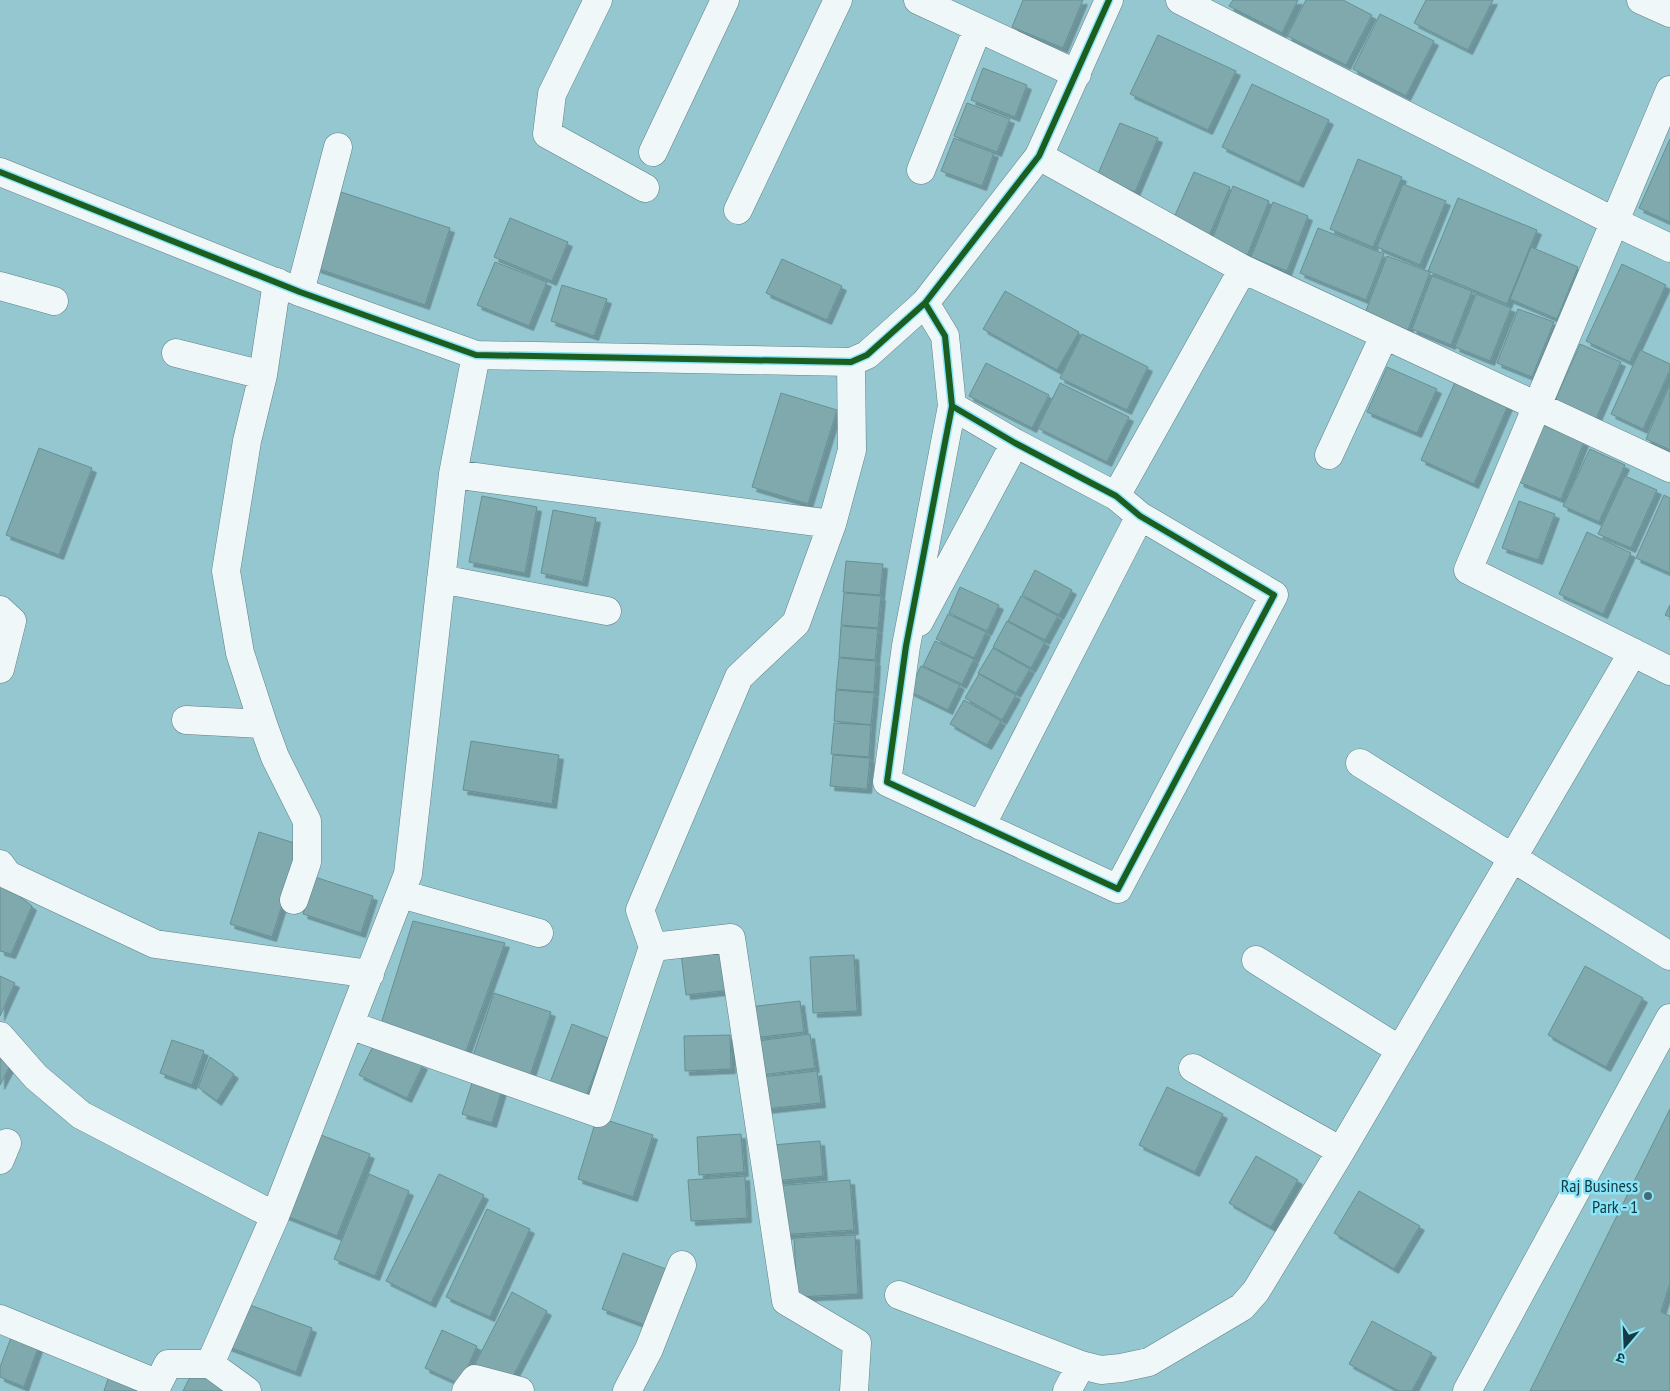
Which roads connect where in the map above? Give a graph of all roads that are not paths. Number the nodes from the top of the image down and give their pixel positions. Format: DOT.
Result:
graph roads {
  1 [pos="598,0"];
  2 [pos="725,0"];
  3 [pos="838,0"];
  4 [pos="918,0"];
  5 [pos="1109,0"];
  6 [pos="1180,0"];
  7 [pos="1641,0"];
  8 [pos="1670,14"];
  9 [pos="978,28"];
  10 [pos="1077,74"];
  11 [pos="1670,90"];
  12 [pos="338,147"];
  13 [pos="653,152"];
  14 [pos="1039,156"];
  15 [pos="921,170"];
  16 [pos="0,172"];
  17 [pos="645,188"];
  18 [pos="738,210"];
  19 [pos="1615,222"];
  20 [pos="1670,248"];
  21 [pos="1243,269"];
  22 [pos="0,286"];
  23 [pos="289,287"];
  24 [pos="54,301"];
  25 [pos="926,302"];
  26 [pos="1384,336"];
  27 [pos="176,353"];
  28 [pos="476,355"];
  29 [pos="851,362"];
  30 [pos="264,375"];
  31 [pos="952,406"];
  32 [pos="1537,407"];
  33 [pos="1015,443"];
  34 [pos="1329,455"];
  35 [pos="1670,468"];
  36 [pos="453,474"];
  37 [pos="1116,496"];
  38 [pos="1140,516"];
  39 [pos="832,524"];
  40 [pos="441,579"];
  41 [pos="0,610"];
  42 [pos="606,611"];
  43 [pos="906,646"];
  44 [pos="1633,652"];
  45 [pos="0,668"];
  46 [pos="1670,671"];
  47 [pos="186,720"];
  48 [pos="263,724"];
  49 [pos="1360,763"];
  50 [pos="981,826"];
  51 [pos="1512,859"];
  52 [pos="0,864"];
  53 [pos="401,894"];
  54 [pos="294,900"];
  55 [pos="539,933"];
  56 [pos="653,947"];
  57 [pos="1670,956"];
  58 [pos="1256,960"];
  59 [pos="370,974"];
  60 [pos="1670,1018"];
  61 [pos="350,1025"];
  62 [pos="0,1036"];
  63 [pos="1400,1050"];
  64 [pos="1193,1068"];
  65 [pos="1342,1151"];
  66 [pos="275,1216"];
  67 [pos="682,1265"];
  68 [pos="899,1294"];
  69 [pos="0,1319"];
  70 [pos="210,1364"];
  71 [pos="1081,1365"];
  72 [pos="247,1391"];
  73 [pos="466,1391"];
  74 [pos="520,1391"];
  75 [pos="627,1391"];
  76 [pos="854,1391"];
  77 [pos="1067,1391"];
  78 [pos="1467,1391"];
  1 -- 17 [label="street"];
  2 -- 13 [label="street"];
  3 -- 18 [label="street"];
  4 -- 9 [label="street"];
  5 -- 10 [label="street"];
  6 -- 19 [label="street"];
  7 -- 8 [label="street"];
  9 -- 10 [label="street"];
  9 -- 15 [label="street"];
  10 -- 14 [label="street"];
  11 -- 19 [label="street"];
  12 -- 23 [label="street"];
  14 -- 21 [label="street"];
  14 -- 25 [label="street"];
  16 -- 23 [label="street"];
  19 -- 20 [label="street"];
  19 -- 32 [label="street"];
  21 -- 26 [label="street"];
  21 -- 37 [label="street"];
  22 -- 24 [label="street"];
  23 -- 28 [label="street"];
  23 -- 30 [label="street"];
  25 -- 29 [label="street"];
  25 -- 31 [label="street"];
  26 -- 32 [label="street"];
  26 -- 34 [label="street"];
  27 -- 30 [label="street"];
  28 -- 29 [label="street"];
  28 -- 36 [label="street"];
  29 -- 39 [label="street"];
  30 -- 48 [label="street"];
  31 -- 33 [label="street"];
  31 -- 43 [label="street"];
  32 -- 35 [label="street"];
  32 -- 44 [label="street"];
  33 -- 37 [label="street"];
  33 -- 43 [label="street"];
  36 -- 39 [label="street"];
  36 -- 40 [label="street"];
  37 -- 38 [label="street"];
  38 -- 50 [label="street"];
  38 -- 50 [label="street"];
  39 -- 56 [label="street"];
  40 -- 42 [label="street"];
  40 -- 53 [label="street"];
  41 -- 45 [label="street"];
  43 -- 50 [label="street"];
  44 -- 46 [label="street"];
  44 -- 51 [label="street"];
  47 -- 48 [label="street"];
  48 -- 54 [label="street"];
  49 -- 51 [label="street"];
  51 -- 57 [label="street"];
  51 -- 63 [label="street"];
  52 -- 59 [label="street"];
  53 -- 55 [label="street"];
  53 -- 59 [label="street"];
  56 -- 61 [label="street"];
  56 -- 76 [label="street"];
  58 -- 63 [label="street"];
  59 -- 61 [label="street"];
  60 -- 78 [label="street"];
  61 -- 66 [label="street"];
  62 -- 66 [label="street"];
  63 -- 65 [label="street"];
  64 -- 65 [label="street"];
  65 -- 71 [label="street"];
  66 -- 70 [label="street"];
  67 -- 75 [label="street"];
  68 -- 71 [label="street"];
  69 -- 70 [label="street"];
  70 -- 72 [label="street"];
  71 -- 77 [label="street"];
  73 -- 74 [label="street"];
}
